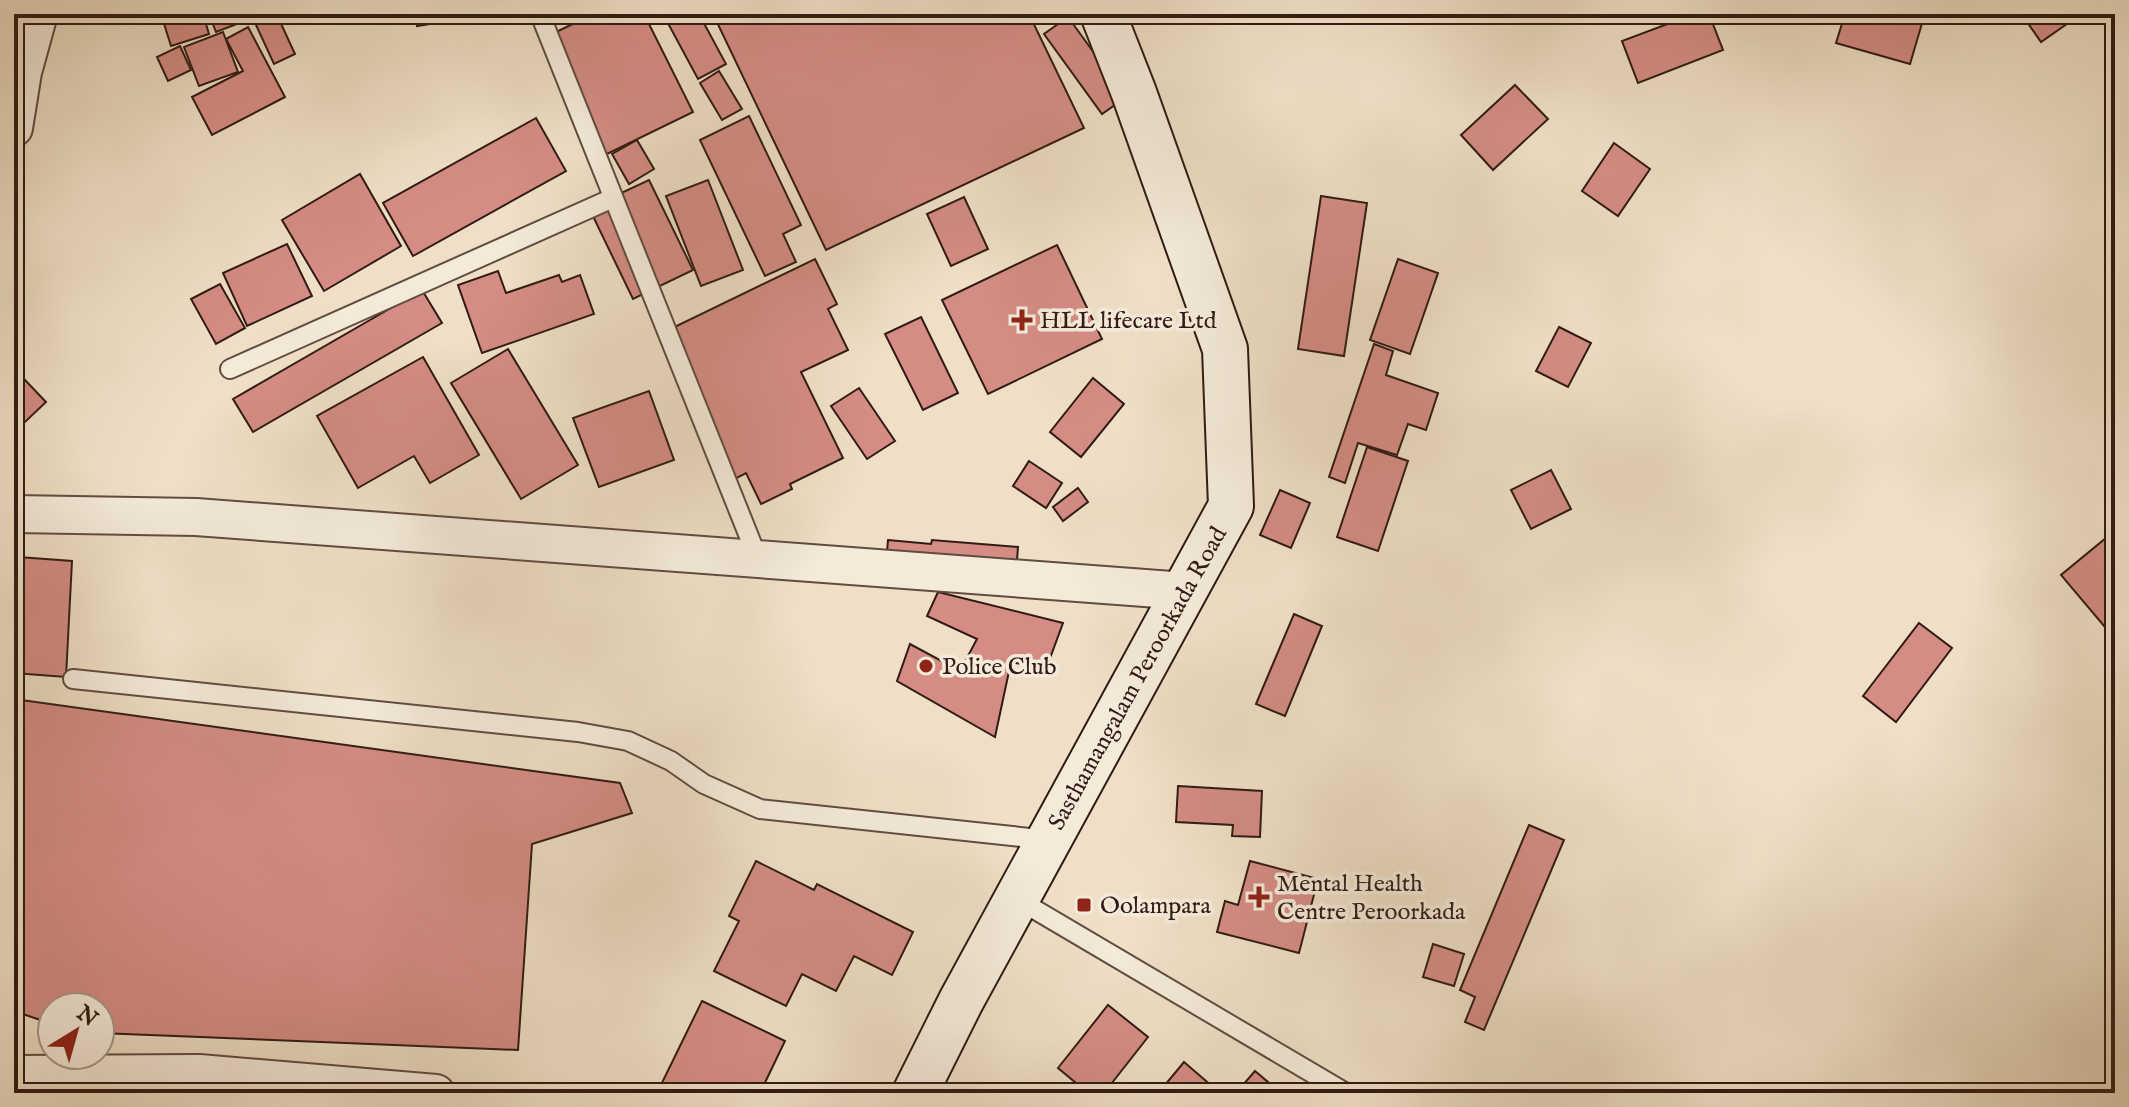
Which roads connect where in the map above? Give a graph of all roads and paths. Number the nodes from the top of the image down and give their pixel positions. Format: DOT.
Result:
graph roads {
  1 [pos="39,14"];
  2 [pos="540,14"];
  3 [pos="1103,14"];
  4 [pos="14,128"];
  5 [pos="613,198"];
  6 [pos="230,369"];
  7 [pos="14,514"];
  8 [pos="758,559"];
  9 [pos="1185,591"];
  10 [pos="73,679"];
  11 [pos="1049,840"];
  12 [pos="1017,899"];
  13 [pos="14,1074"];
  14 [pos="199,1083"];
  15 [pos="436,1093"];
  16 [pos="915,1093"];
  17 [pos="1346,1093"];
  1 -- 4 [label="street"];
  2 -- 5 [label="lane"];
  3 -- 9 [label="street, Sasthamangalam Peroorkada Road"];
  5 -- 6 [label="lane"];
  5 -- 8 [label="lane"];
  7 -- 8 [label="street"];
  8 -- 9 [label="street"];
  9 -- 11 [label="street, Sasthamangalam Peroorkada Road"];
  10 -- 11 [label="lane"];
  11 -- 12 [label="street, Sasthamangalam Peroorkada Road"];
  12 -- 16 [label="street, Sasthamangalam Peroorkada Road"];
  12 -- 17 [label="lane"];
  13 -- 14 [label="street"];
  14 -- 15 [label="street"];
}
